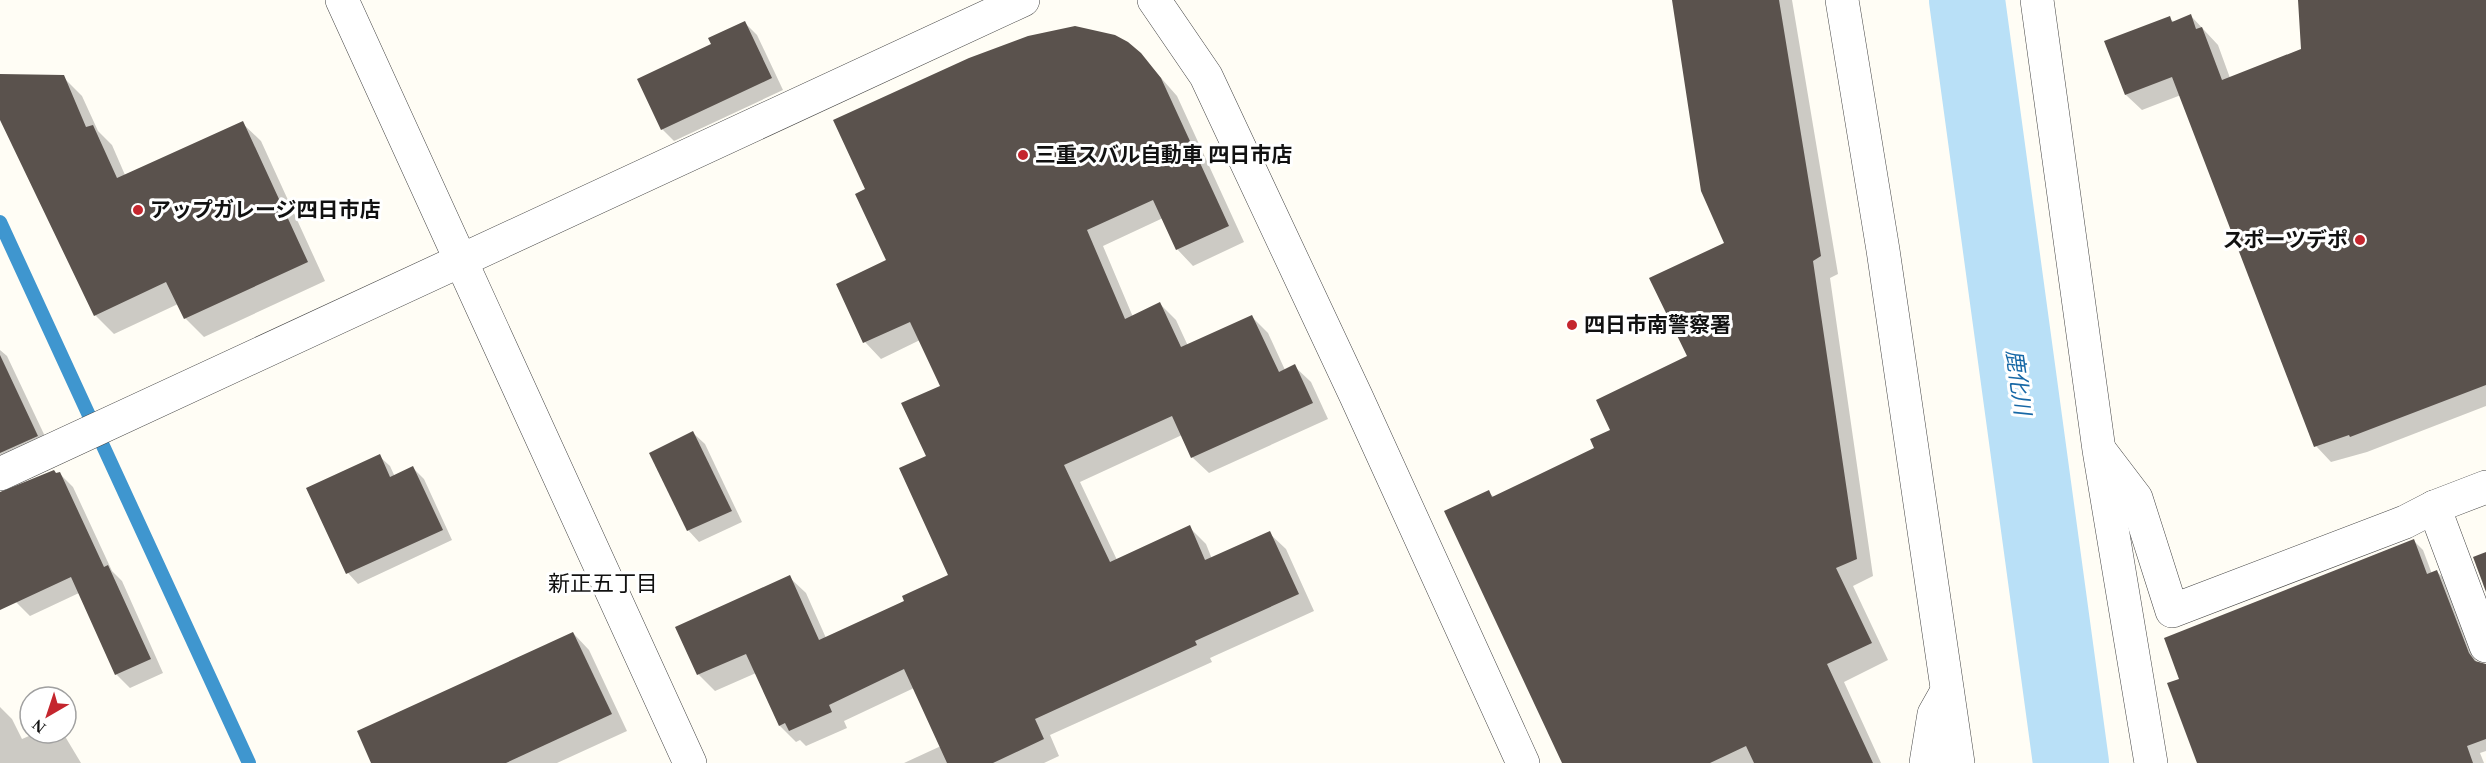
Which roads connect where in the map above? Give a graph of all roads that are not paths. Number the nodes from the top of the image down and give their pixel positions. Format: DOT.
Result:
graph roads {
  1 [pos="342,0"];
  2 [pos="1023,0"];
  3 [pos="1154,0"];
  4 [pos="1842,0"];
  5 [pos="2037,0"];
  6 [pos="460,261"];
  7 [pos="2099,450"];
  8 [pos="0,474"];
  9 [pos="2486,487"];
  10 [pos="2434,507"];
  11 [pos="2486,646"];
  12 [pos="1948,690"];
  13 [pos="690,763"];
  14 [pos="1523,763"];
  15 [pos="1926,763"];
  16 [pos="1958,763"];
  17 [pos="2151,763"];
  1 -- 6 [label="street"];
  2 -- 6 [label="street"];
  3 -- 14 [label="street"];
  4 -- 12 [label="street"];
  5 -- 7 [label="street"];
  6 -- 8 [label="street"];
  6 -- 13 [label="street"];
  7 -- 10 [label="street"];
  7 -- 17 [label="street"];
  9 -- 10 [label="street"];
  10 -- 11 [label="street"];
  12 -- 15 [label="street"];
  12 -- 16 [label="street"];
}
